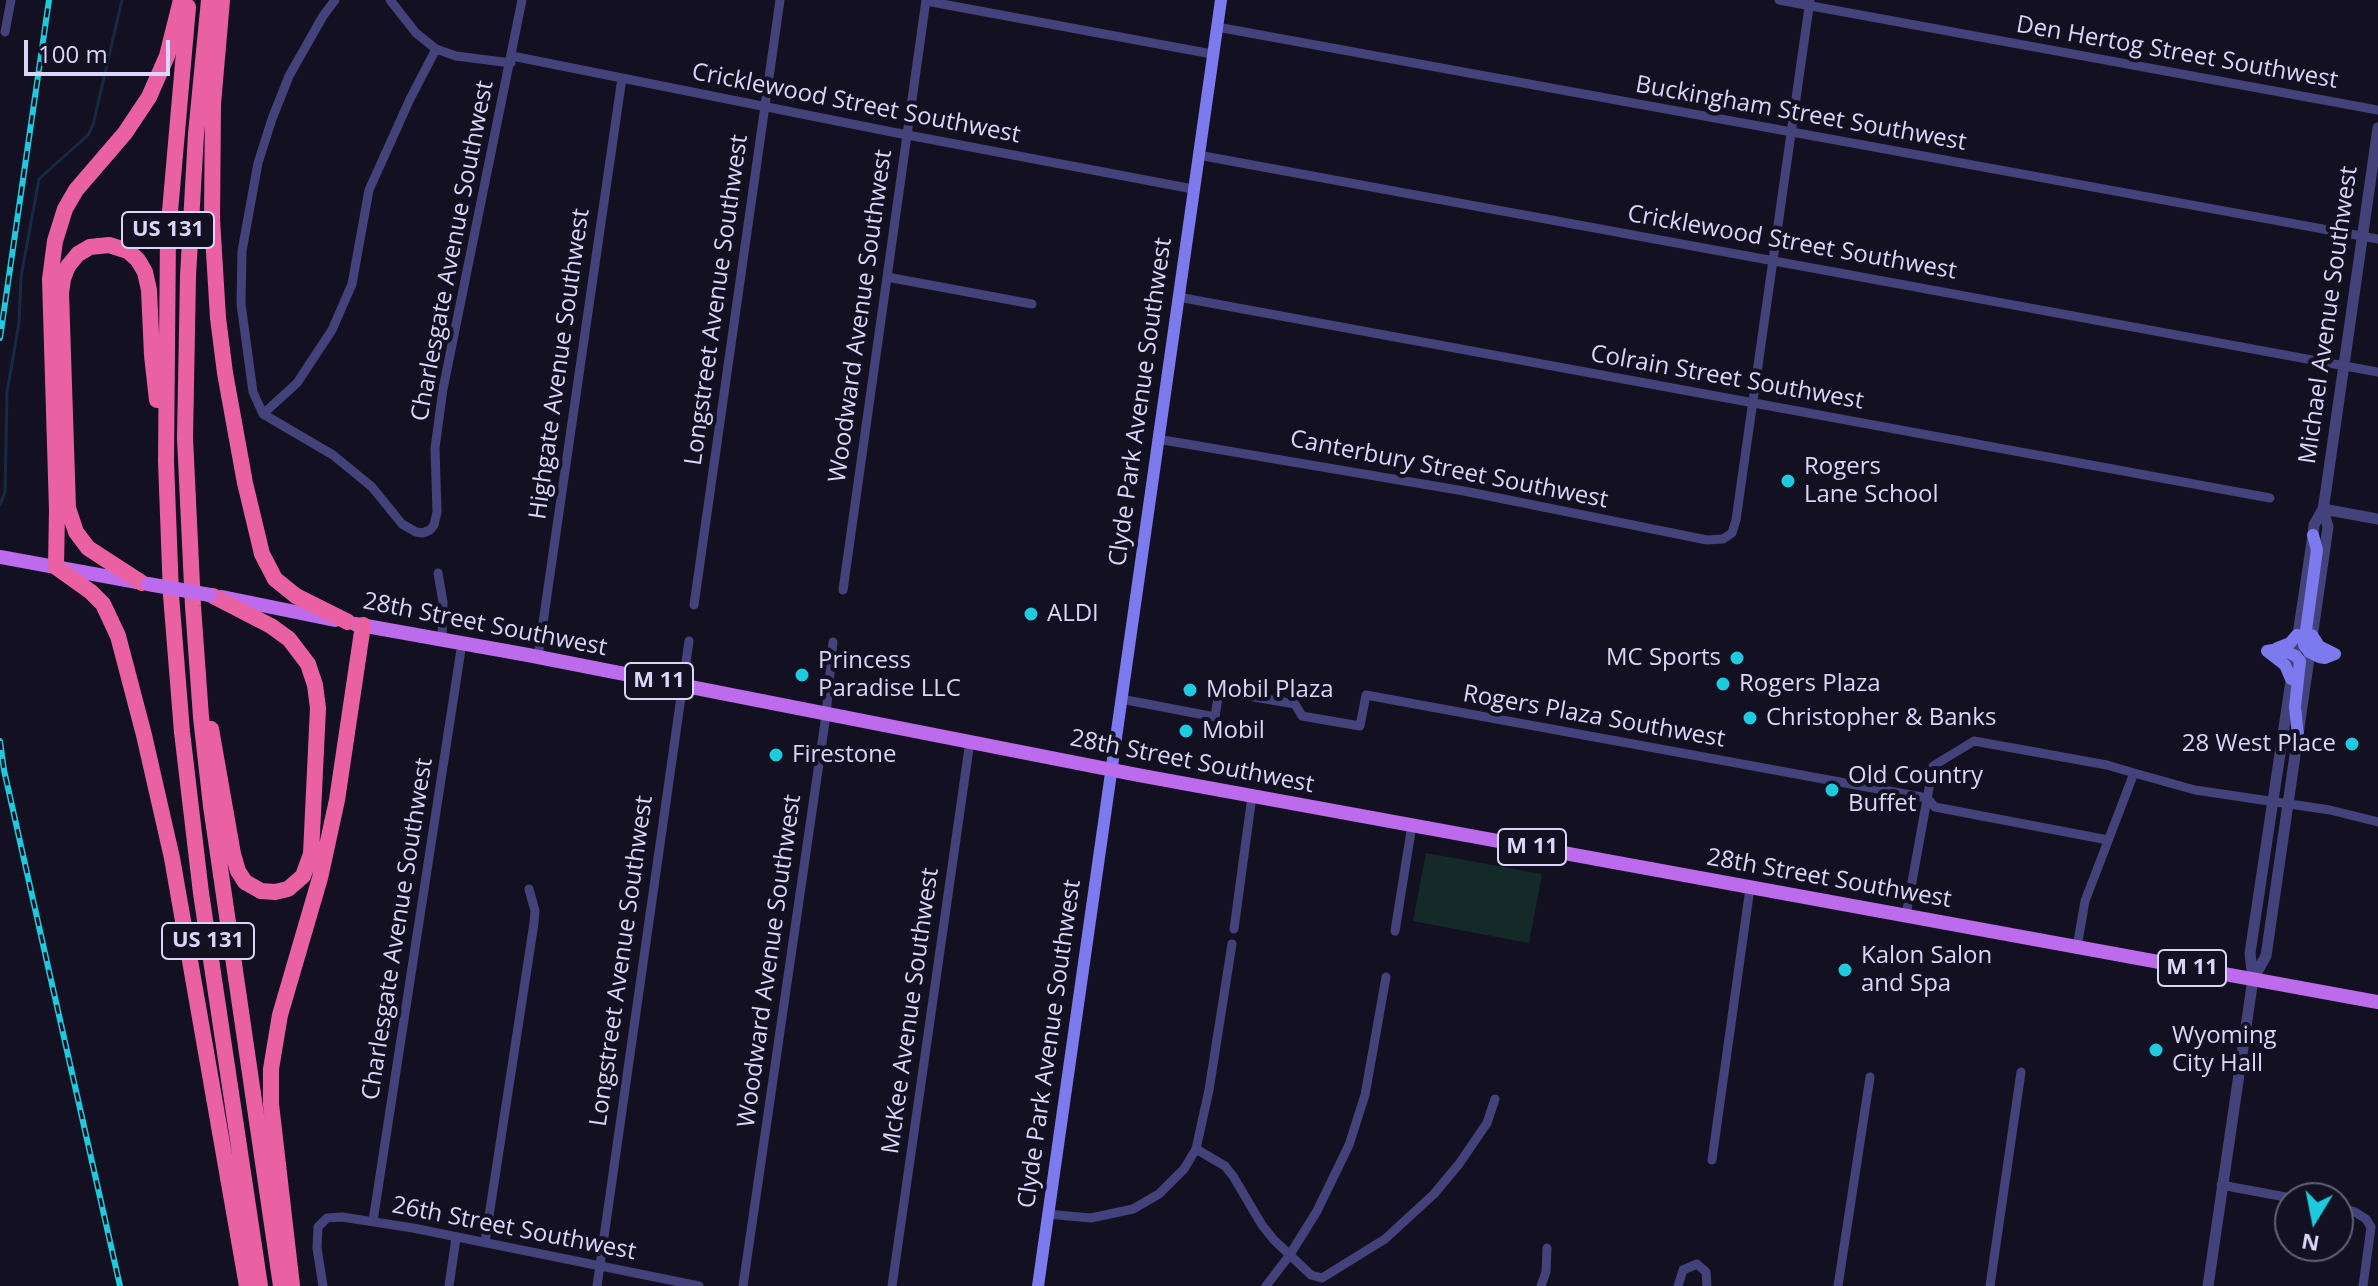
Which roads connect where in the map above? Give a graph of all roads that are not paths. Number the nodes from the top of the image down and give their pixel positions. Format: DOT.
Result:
graph roads {
  1 [pos="11,0"];
  2 [pos="181,0"];
  3 [pos="188,0"];
  4 [pos="209,0"];
  5 [pos="222,0"];
  6 [pos="335,0"];
  7 [pos="390,0"];
  8 [pos="522,0"];
  9 [pos="780,0"];
  10 [pos="926,0"];
  11 [pos="1221,0"];
  12 [pos="1779,0"];
  13 [pos="1809,3"];
  14 [pos="1217,27"];
  15 [pos="5,32"];
  16 [pos="436,49"];
  17 [pos="1212,54"];
  18 [pos="512,59"];
  19 [pos="622,78"];
  20 [pos="765,107"];
  21 [pos="2378,110"];
  22 [pos="2378,128"];
  23 [pos="1790,132"];
  24 [pos="907,135"];
  25 [pos="1198,155"];
  26 [pos="1193,189"];
  27 [pos="2362,236"];
  28 [pos="2378,239"];
  29 [pos="1773,259"];
  30 [pos="887,277"];
  31 [pos="1178,297"];
  32 [pos="1032,304"];
  33 [pos="2344,366"];
  34 [pos="2378,372"];
  35 [pos="1753,403"];
  36 [pos="263,414"];
  37 [pos="1157,439"];
  38 [pos="166,461"];
  39 [pos="2270,498"];
  40 [pos="2323,509"];
  41 [pos="2378,519"];
  42 [pos="2313,535"];
  43 [pos="0,557"];
  44 [pos="56,567"];
  45 [pos="438,573"];
  46 [pos="145,583"];
  47 [pos="843,590"];
  48 [pos="211,595"];
  49 [pos="694,605"];
  50 [pos="356,624"];
  51 [pos="2297,635"];
  52 [pos="2312,635"];
  53 [pos="442,639"];
  54 [pos="689,641"];
  55 [pos="833,642"];
  56 [pos="462,643"];
  57 [pos="2277,648"];
  58 [pos="2310,652"];
  59 [pos="2294,655"];
  60 [pos="196,656"];
  61 [pos="538,657"];
  62 [pos="2325,658"];
  63 [pos="2308,670"];
  64 [pos="2291,679"];
  65 [pos="682,685"];
  66 [pos="1121,699"];
  67 [pos="826,715"];
  68 [pos="2298,736"];
  69 [pos="970,741"];
  70 [pos="1111,770"];
  71 [pos="2134,773"];
  72 [pos="1252,796"];
  73 [pos="1927,798"];
  74 [pos="2272,801"];
  75 [pos="2288,804"];
  76 [pos="2378,822"];
  77 [pos="1412,825"];
  78 [pos="2108,840"];
  79 [pos="1750,888"];
  80 [pos="529,889"];
  81 [pos="1906,915"];
  82 [pos="1234,929"];
  83 [pos="1395,931"];
  84 [pos="1232,944"];
  85 [pos="2077,947"];
  86 [pos="1386,977"];
  87 [pos="2253,979"];
  88 [pos="2378,1002"];
  89 [pos="2021,1072"];
  90 [pos="1870,1077"];
  91 [pos="1495,1099"];
  92 [pos="1196,1149"];
  93 [pos="1712,1160"];
  94 [pos="2221,1185"];
  95 [pos="2274,1195"];
  96 [pos="2354,1212"];
  97 [pos="1047,1214"];
  98 [pos="373,1221"];
  99 [pos="456,1238"];
  100 [pos="485,1242"];
  101 [pos="1547,1248"];
  102 [pos="1289,1256"];
  103 [pos="600,1266"];
  104 [pos="247,1286"];
  105 [pos="260,1286"];
  106 [pos="281,1286"];
  107 [pos="292,1286"];
  108 [pos="323,1286"];
  109 [pos="449,1286"];
  110 [pos="597,1286"];
  111 [pos="699,1286"];
  112 [pos="743,1286"];
  113 [pos="892,1286"];
  114 [pos="1038,1286"];
  115 [pos="1266,1286"];
  116 [pos="1541,1286"];
  117 [pos="1678,1286"];
  118 [pos="1707,1286"];
  119 [pos="1838,1286"];
  120 [pos="1990,1286"];
  121 [pos="2208,1286"];
  122 [pos="2363,1286"];
  1 -- 15 [label="street"];
  2 -- 44 [label="highway"];
  3 -- 38 [label="highway, US 131"];
  4 -- 60 [label="highway, US 131"];
  5 -- 50 [label="highway"];
  6 -- 36 [label="street"];
  7 -- 16 [label="street, Cricklewood Street Southwest"];
  8 -- 18 [label="street, Charlesgate Avenue Southwest"];
  9 -- 20 [label="street, Longstreet Avenue Southwest"];
  10 -- 17 [label="street"];
  10 -- 24 [label="street, Woodward Avenue Southwest"];
  11 -- 14 [label="main road, Clyde Park Avenue Southwest"];
  12 -- 13 [label="street, Den Hertog Street Southwest"];
  13 -- 21 [label="street, Den Hertog Street Southwest"];
  13 -- 23 [label="street"];
  14 -- 17 [label="main road, Clyde Park Avenue Southwest"];
  14 -- 23 [label="street, Buckingham Street Southwest"];
  16 -- 18 [label="street, Cricklewood Street Southwest"];
  16 -- 36 [label="street"];
  17 -- 25 [label="main road, Clyde Park Avenue Southwest"];
  18 -- 19 [label="street, Cricklewood Street Southwest"];
  18 -- 36 [label="street, Charlesgate Avenue Southwest"];
  19 -- 20 [label="street, Cricklewood Street Southwest"];
  19 -- 61 [label="street, Highgate Avenue Southwest"];
  20 -- 24 [label="street, Cricklewood Street Southwest"];
  20 -- 49 [label="street, Longstreet Avenue Southwest"];
  22 -- 27 [label="street, Michael Avenue Southwest"];
  23 -- 27 [label="street, Buckingham Street Southwest"];
  23 -- 29 [label="street"];
  24 -- 26 [label="street, Cricklewood Street Southwest"];
  24 -- 30 [label="street, Woodward Avenue Southwest"];
  25 -- 26 [label="main road, Clyde Park Avenue Southwest"];
  25 -- 29 [label="street, Cricklewood Street Southwest"];
  26 -- 31 [label="main road, Clyde Park Avenue Southwest"];
  27 -- 28 [label="street, Buckingham Street Southwest"];
  27 -- 33 [label="street, Michael Avenue Southwest"];
  29 -- 33 [label="street, Cricklewood Street Southwest"];
  29 -- 35 [label="street"];
  30 -- 32 [label="street"];
  30 -- 47 [label="street, Woodward Avenue Southwest"];
  31 -- 35 [label="street, Colrain Street Southwest"];
  31 -- 37 [label="main road, Clyde Park Avenue Southwest"];
  33 -- 34 [label="street, Cricklewood Street Southwest"];
  33 -- 40 [label="street, Michael Avenue Southwest"];
  35 -- 37 [label="street, Canterbury Street Southwest"];
  35 -- 39 [label="street, Colrain Street Southwest"];
  37 -- 66 [label="main road, Clyde Park Avenue Southwest"];
  38 -- 46 [label="highway"];
  38 -- 105 [label="highway, US 131"];
  40 -- 41 [label="street"];
  40 -- 42 [label="street, Michael Avenue Southwest"];
  40 -- 52 [label="street, Michael Avenue Southwest"];
  42 -- 51 [label="street, Michael Avenue Southwest"];
  42 -- 58 [label="main road"];
  43 -- 44 [label="main road, 28th Street Southwest / M 11"];
  44 -- 46 [label="main road, 28th Street Southwest / M 11"];
  44 -- 104 [label="highway"];
  45 -- 53 [label="street"];
  46 -- 48 [label="main road, 28th Street Southwest / M 11, bridge"];
  48 -- 50 [label="main road, 28th Street Southwest / M 11"];
  48 -- 60 [label="highway"];
  50 -- 53 [label="main road, 28th Street Southwest / M 11"];
  50 -- 107 [label="highway"];
  51 -- 57 [label="main road"];
  51 -- 59 [label="street, Michael Avenue Southwest"];
  52 -- 58 [label="street, Michael Avenue Southwest"];
  52 -- 62 [label="main road"];
  53 -- 56 [label="main road, 28th Street Southwest / M 11"];
  54 -- 65 [label="street, Longstreet Avenue Southwest"];
  55 -- 67 [label="street, Woodward Avenue Southwest"];
  56 -- 61 [label="main road, 28th Street Southwest / M 11"];
  56 -- 98 [label="street, Charlesgate Avenue Southwest"];
  57 -- 59 [label="main road"];
  57 -- 64 [label="main road"];
  58 -- 62 [label="main road"];
  58 -- 63 [label="street, Michael Avenue Southwest"];
  59 -- 64 [label="street, Michael Avenue Southwest"];
  59 -- 68 [label="main road"];
  60 -- 106 [label="highway, US 131"];
  61 -- 65 [label="main road, 28th Street Southwest / M 11"];
  62 -- 63 [label="main road"];
  63 -- 68 [label="street, Michael Avenue Southwest"];
  64 -- 74 [label="street, Michael Avenue Southwest"];
  65 -- 67 [label="main road, 28th Street Southwest / M 11"];
  65 -- 103 [label="street, Longstreet Avenue Southwest"];
  66 -- 70 [label="main road, Clyde Park Avenue Southwest"];
  66 -- 73 [label="street, Rogers Plaza Southwest"];
  67 -- 69 [label="main road, 28th Street Southwest / M 11"];
  67 -- 112 [label="street, Woodward Avenue Southwest"];
  68 -- 75 [label="street, Michael Avenue Southwest"];
  69 -- 70 [label="main road, 28th Street Southwest / M 11"];
  69 -- 113 [label="street, McKee Avenue Southwest"];
  70 -- 72 [label="main road, 28th Street Southwest / M 11"];
  70 -- 97 [label="main road, Clyde Park Avenue Southwest"];
  71 -- 73 [label="street"];
  71 -- 74 [label="street"];
  71 -- 78 [label="street"];
  72 -- 77 [label="main road, 28th Street Southwest / M 11"];
  72 -- 82 [label="street"];
  73 -- 78 [label="street, Rogers Plaza Southwest"];
  73 -- 81 [label="street"];
  74 -- 75 [label="street"];
  74 -- 87 [label="street, Michael Avenue Southwest"];
  75 -- 76 [label="street"];
  75 -- 87 [label="street, Michael Avenue Southwest"];
  77 -- 79 [label="main road, 28th Street Southwest / M 11"];
  77 -- 83 [label="street"];
  78 -- 85 [label="street"];
  79 -- 81 [label="main road, 28th Street Southwest / M 11"];
  79 -- 93 [label="street"];
  80 -- 100 [label="street"];
  81 -- 85 [label="main road, 28th Street Southwest / M 11"];
  84 -- 92 [label="street"];
  85 -- 87 [label="main road, 28th Street Southwest / M 11"];
  86 -- 102 [label="street"];
  87 -- 88 [label="main road, 28th Street Southwest / M 11"];
  87 -- 94 [label="street"];
  89 -- 120 [label="street"];
  90 -- 119 [label="street"];
  91 -- 102 [label="street"];
  92 -- 97 [label="street"];
  92 -- 102 [label="street"];
  94 -- 95 [label="street"];
  94 -- 121 [label="street"];
  96 -- 122 [label="street"];
  97 -- 114 [label="main road, Clyde Park Avenue Southwest"];
  98 -- 99 [label="street, 26th Street Southwest"];
  98 -- 108 [label="street, 26th Street Southwest"];
  99 -- 100 [label="street, 26th Street Southwest"];
  99 -- 109 [label="street"];
  100 -- 103 [label="street, 26th Street Southwest"];
  101 -- 116 [label="street"];
  102 -- 115 [label="street"];
  103 -- 110 [label="street, Longstreet Avenue Southwest"];
  103 -- 111 [label="street, 26th Street Southwest"];
  117 -- 118 [label="street"];
}
